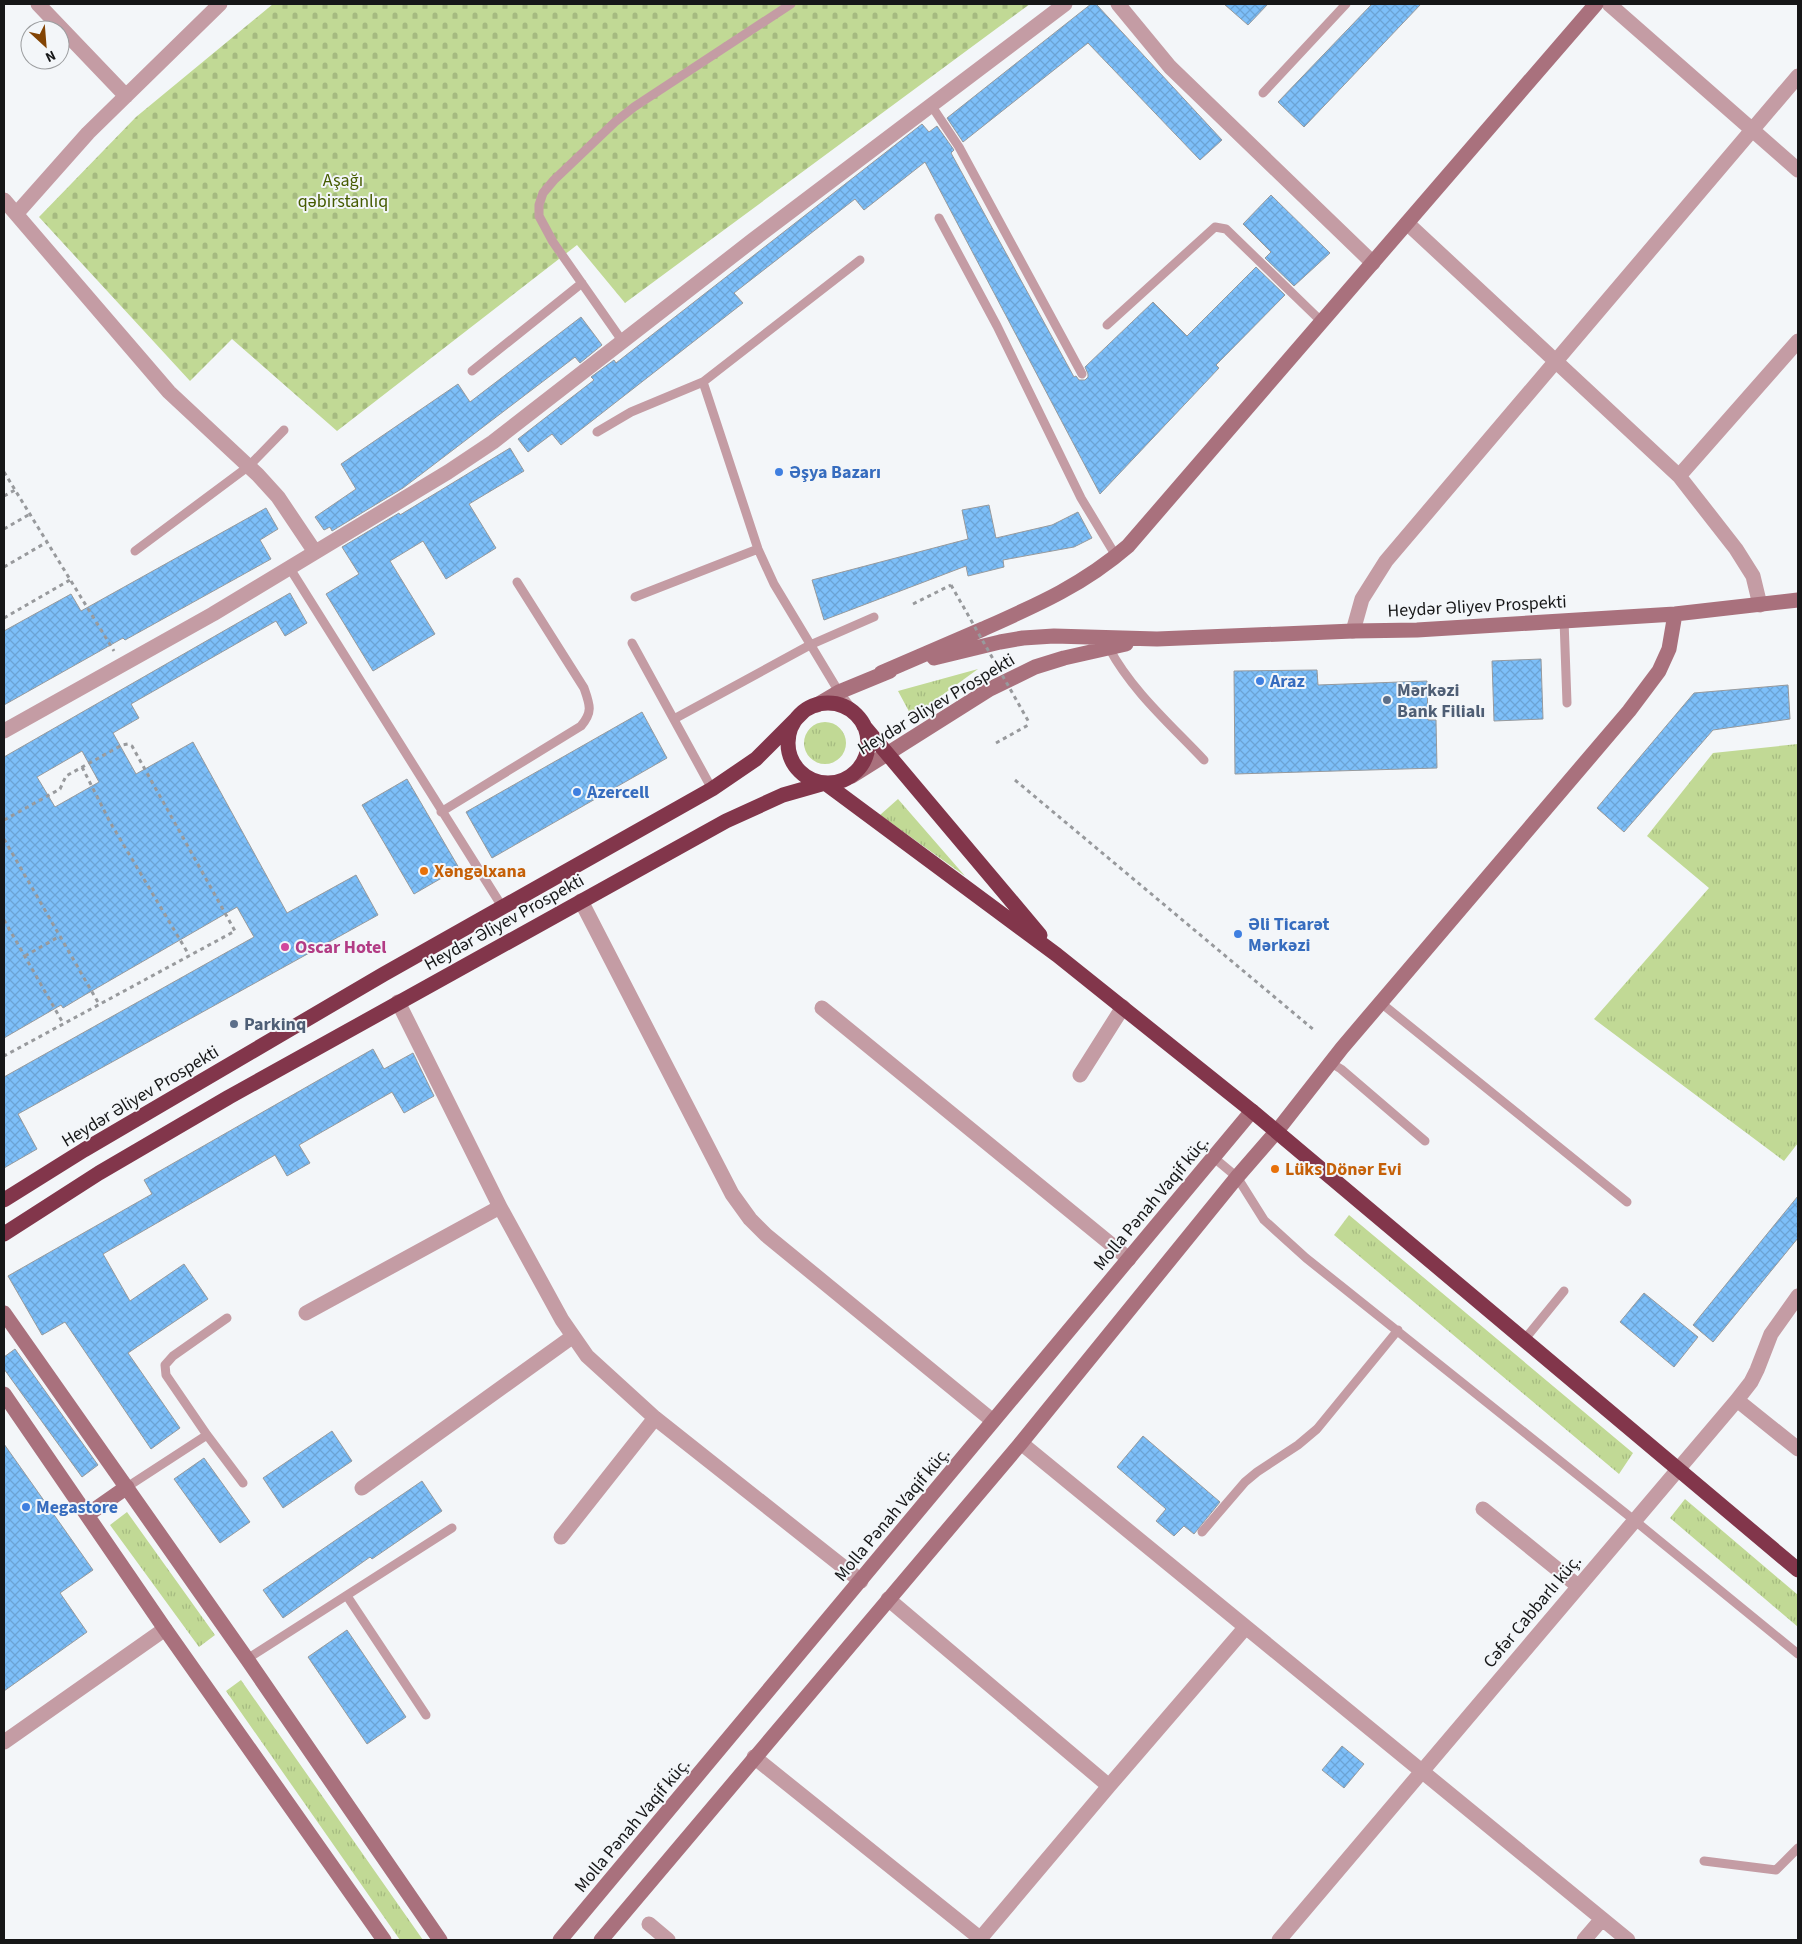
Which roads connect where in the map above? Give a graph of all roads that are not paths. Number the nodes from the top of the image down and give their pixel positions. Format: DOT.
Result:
graph roads {
  1 [pos="38,4"];
  2 [pos="220,4"];
  3 [pos="790,4"];
  4 [pos="1065,4"];
  5 [pos="1118,4"];
  6 [pos="1346,4"];
  7 [pos="1596,4"];
  8 [pos="1609,4"];
  9 [pos="1798,76"];
  10 [pos="1263,93"];
  11 [pos="126,96"];
  12 [pos="931,105"];
  13 [pos="1752,129"];
  14 [pos="1798,170"];
  15 [pos="4,200"];
  16 [pos="17,213"];
  17 [pos="939,218"];
  18 [pos="1407,223"];
  19 [pos="860,260"];
  20 [pos="1373,263"];
  21 [pos="582,283"];
  22 [pos="1322,322"];
  23 [pos="1107,325"];
  24 [pos="1798,341"];
  25 [pos="623,342"];
  26 [pos="1555,360"];
  27 [pos="472,371"];
  28 [pos="1082,374"];
  29 [pos="703,382"];
  30 [pos="284,430"];
  31 [pos="597,432"];
  32 [pos="249,466"];
  33 [pos="1679,476"];
  34 [pos="758,548"];
  35 [pos="135,551"];
  36 [pos="315,552"];
  37 [pos="1116,556"];
  38 [pos="289,567"];
  39 [pos="517,582"];
  40 [pos="635,597"];
  41 [pos="1798,600"];
  42 [pos="1760,604"];
  43 [pos="1675,614"];
  44 [pos="874,617"];
  45 [pos="1564,620"];
  46 [pos="1353,630"];
  47 [pos="1157,638"];
  48 [pos="632,643"];
  49 [pos="810,645"];
  50 [pos="1109,648"];
  51 [pos="881,673"];
  52 [pos="839,692"];
  53 [pos="1567,703"];
  54 [pos="811,708"];
  55 [pos="674,718"];
  56 [pos="860,720"];
  57 [pos="4,731"];
  58 [pos="887,754"];
  59 [pos="1204,760"];
  60 [pos="852,776"];
  61 [pos="825,783"];
  62 [pos="712,789"];
  63 [pos="441,812"];
  64 [pos="581,901"];
  65 [pos="503,908"];
  66 [pos="1057,955"];
  67 [pos="398,1002"];
  68 [pos="1381,1003"];
  69 [pos="822,1008"];
  70 [pos="1123,1008"];
  71 [pos="1330,1063"];
  72 [pos="1080,1075"];
  73 [pos="1252,1111"];
  74 [pos="1277,1131"];
  75 [pos="1425,1141"];
  76 [pos="1213,1157"];
  77 [pos="1237,1178"];
  78 [pos="4,1200"];
  79 [pos="1627,1202"];
  80 [pos="500,1207"];
  81 [pos="4,1234"];
  82 [pos="1129,1259"];
  83 [pos="1564,1291"];
  84 [pos="1798,1296"];
  85 [pos="306,1313"];
  86 [pos="227,1318"];
  87 [pos="6,1321"];
  88 [pos="1398,1330"];
  89 [pos="572,1337"];
  90 [pos="1525,1339"];
  91 [pos="4,1394"];
  92 [pos="1737,1400"];
  93 [pos="655,1418"];
  94 [pos="993,1422"];
  95 [pos="206,1435"];
  96 [pos="1021,1442"];
  97 [pos="1798,1449"];
  98 [pos="1679,1468"];
  99 [pos="243,1484"];
  100 [pos="127,1487"];
  101 [pos="362,1488"];
  102 [pos="1483,1509"];
  103 [pos="87,1515"];
  104 [pos="1634,1520"];
  105 [pos="452,1528"];
  106 [pos="1202,1532"];
  107 [pos="562,1537"];
  108 [pos="1798,1570"];
  109 [pos="860,1581"];
  110 [pos="1578,1586"];
  111 [pos="347,1596"];
  112 [pos="888,1599"];
  113 [pos="1245,1628"];
  114 [pos="165,1629"];
  115 [pos="1798,1654"];
  116 [pos="247,1659"];
  117 [pos="426,1715"];
  118 [pos="4,1742"];
  119 [pos="754,1756"];
  120 [pos="1421,1771"];
  121 [pos="1109,1786"];
  122 [pos="1798,1848"];
  123 [pos="1704,1861"];
  124 [pos="1602,1919"];
  125 [pos="649,1924"];
  126 [pos="384,1940"];
  127 [pos="440,1940"];
  128 [pos="560,1940"];
  129 [pos="601,1940"];
  130 [pos="668,1940"];
  131 [pos="980,1940"];
  132 [pos="1279,1940"];
  133 [pos="1584,1940"];
  134 [pos="1628,1940"];
  1 -- 11 [label="street"];
  2 -- 11 [label="street"];
  3 -- 21 [label="lane"];
  4 -- 12 [label="street"];
  5 -- 20 [label="street"];
  6 -- 10 [label="lane"];
  7 -- 18 [label="street"];
  8 -- 13 [label="street"];
  9 -- 13 [label="street"];
  11 -- 16 [label="street"];
  12 -- 25 [label="street"];
  12 -- 28 [label="lane"];
  13 -- 14 [label="street"];
  13 -- 26 [label="street"];
  15 -- 16 [label="street"];
  16 -- 32 [label="street"];
  17 -- 37 [label="lane"];
  18 -- 20 [label="street"];
  18 -- 26 [label="street"];
  19 -- 29 [label="lane"];
  20 -- 22 [label="street"];
  21 -- 25 [label="lane"];
  21 -- 27 [label="lane"];
  22 -- 23 [label="lane"];
  22 -- 37 [label="street"];
  24 -- 33 [label="street"];
  25 -- 36 [label="street"];
  26 -- 33 [label="street"];
  26 -- 46 [label="street"];
  29 -- 31 [label="lane"];
  29 -- 34 [label="lane"];
  30 -- 32 [label="lane"];
  32 -- 35 [label="lane"];
  32 -- 36 [label="street"];
  33 -- 42 [label="street"];
  34 -- 40 [label="lane"];
  34 -- 49 [label="lane"];
  36 -- 38 [label="street"];
  37 -- 51 [label="street"];
  38 -- 57 [label="street"];
  38 -- 63 [label="lane"];
  39 -- 63 [label="lane"];
  41 -- 42 [label="street, Heydər Əliyev Prospekti"];
  42 -- 43 [label="street, Heydər Əliyev Prospekti"];
  43 -- 45 [label="street, Heydər Əliyev Prospekti"];
  43 -- 68 [label="street"];
  44 -- 49 [label="lane"];
  45 -- 46 [label="street, Heydər Əliyev Prospekti"];
  45 -- 53 [label="lane"];
  46 -- 47 [label="street, Heydər Əliyev Prospekti"];
  47 -- 50 [label="street, Heydər Əliyev Prospekti"];
  47 -- 51 [label="street, Heydər Əliyev Prospekti"];
  48 -- 55 [label="lane"];
  49 -- 52 [label="lane"];
  49 -- 55 [label="lane"];
  50 -- 58 [label="street, Heydər Əliyev Prospekti"];
  50 -- 59 [label="lane"];
  51 -- 52 [label="street, Heydər Əliyev Prospekti"];
  52 -- 54 [label="street, Heydər Əliyev Prospekti"];
  52 -- 56 [label="lane"];
  54 -- 56 [label="highway"];
  54 -- 61 [label="highway"];
  54 -- 62 [label="highway, Heydər Əliyev Prospekti"];
  55 -- 62 [label="lane"];
  56 -- 58 [label="highway"];
  56 -- 60 [label="highway"];
  58 -- 60 [label="street, Heydər Əliyev Prospekti"];
  58 -- 66 [label="highway"];
  60 -- 61 [label="highway, Heydər Əliyev Prospekti"];
  61 -- 64 [label="highway, Heydər Əliyev Prospekti"];
  61 -- 66 [label="highway"];
  62 -- 65 [label="highway, Heydər Əliyev Prospekti"];
  63 -- 65 [label="lane"];
  64 -- 67 [label="highway, Heydər Əliyev Prospekti"];
  64 -- 94 [label="street"];
  65 -- 78 [label="highway, Heydər Əliyev Prospekti"];
  66 -- 70 [label="highway"];
  67 -- 80 [label="street"];
  67 -- 81 [label="highway, Heydər Əliyev Prospekti"];
  68 -- 71 [label="street"];
  68 -- 79 [label="lane"];
  69 -- 82 [label="street"];
  70 -- 72 [label="street"];
  70 -- 73 [label="highway"];
  71 -- 74 [label="street"];
  71 -- 75 [label="lane"];
  73 -- 74 [label="highway"];
  73 -- 76 [label="street, Molla Pənah Vaqif küç."];
  74 -- 77 [label="street"];
  74 -- 90 [label="highway"];
  76 -- 77 [label="lane"];
  76 -- 82 [label="street, Molla Pənah Vaqif küç."];
  77 -- 88 [label="lane"];
  77 -- 96 [label="street"];
  80 -- 85 [label="street"];
  80 -- 89 [label="street"];
  82 -- 94 [label="street, Molla Pənah Vaqif küç."];
  83 -- 90 [label="lane"];
  84 -- 92 [label="street, Cəfər Cabbarlı küç."];
  86 -- 95 [label="lane"];
  87 -- 100 [label="street"];
  88 -- 104 [label="lane"];
  88 -- 106 [label="lane"];
  89 -- 93 [label="street"];
  89 -- 101 [label="street"];
  90 -- 98 [label="highway"];
  91 -- 103 [label="street"];
  92 -- 97 [label="street"];
  92 -- 98 [label="street, Cəfər Cabbarlı küç."];
  93 -- 107 [label="street"];
  93 -- 109 [label="street"];
  94 -- 109 [label="street, Molla Pənah Vaqif küç."];
  95 -- 99 [label="lane"];
  95 -- 100 [label="lane"];
  96 -- 112 [label="street"];
  96 -- 113 [label="street"];
  98 -- 104 [label="street, Cəfər Cabbarlı küç."];
  98 -- 108 [label="highway"];
  100 -- 103 [label="street"];
  100 -- 116 [label="street"];
  102 -- 110 [label="street"];
  103 -- 114 [label="street"];
  104 -- 110 [label="street, Cəfər Cabbarlı küç."];
  104 -- 115 [label="lane"];
  105 -- 111 [label="lane"];
  109 -- 128 [label="street, Molla Pənah Vaqif küç."];
  110 -- 120 [label="street, Cəfər Cabbarlı küç."];
  111 -- 116 [label="lane"];
  111 -- 117 [label="lane"];
  112 -- 119 [label="street"];
  112 -- 121 [label="street"];
  113 -- 120 [label="street"];
  113 -- 121 [label="street"];
  114 -- 118 [label="street"];
  114 -- 126 [label="street"];
  116 -- 127 [label="street"];
  119 -- 129 [label="street"];
  119 -- 131 [label="street"];
  120 -- 124 [label="street"];
  120 -- 132 [label="street, Cəfər Cabbarlı küç."];
  121 -- 131 [label="street"];
  122 -- 123 [label="lane"];
  124 -- 133 [label="street"];
  124 -- 134 [label="street"];
  125 -- 130 [label="street"];
}
